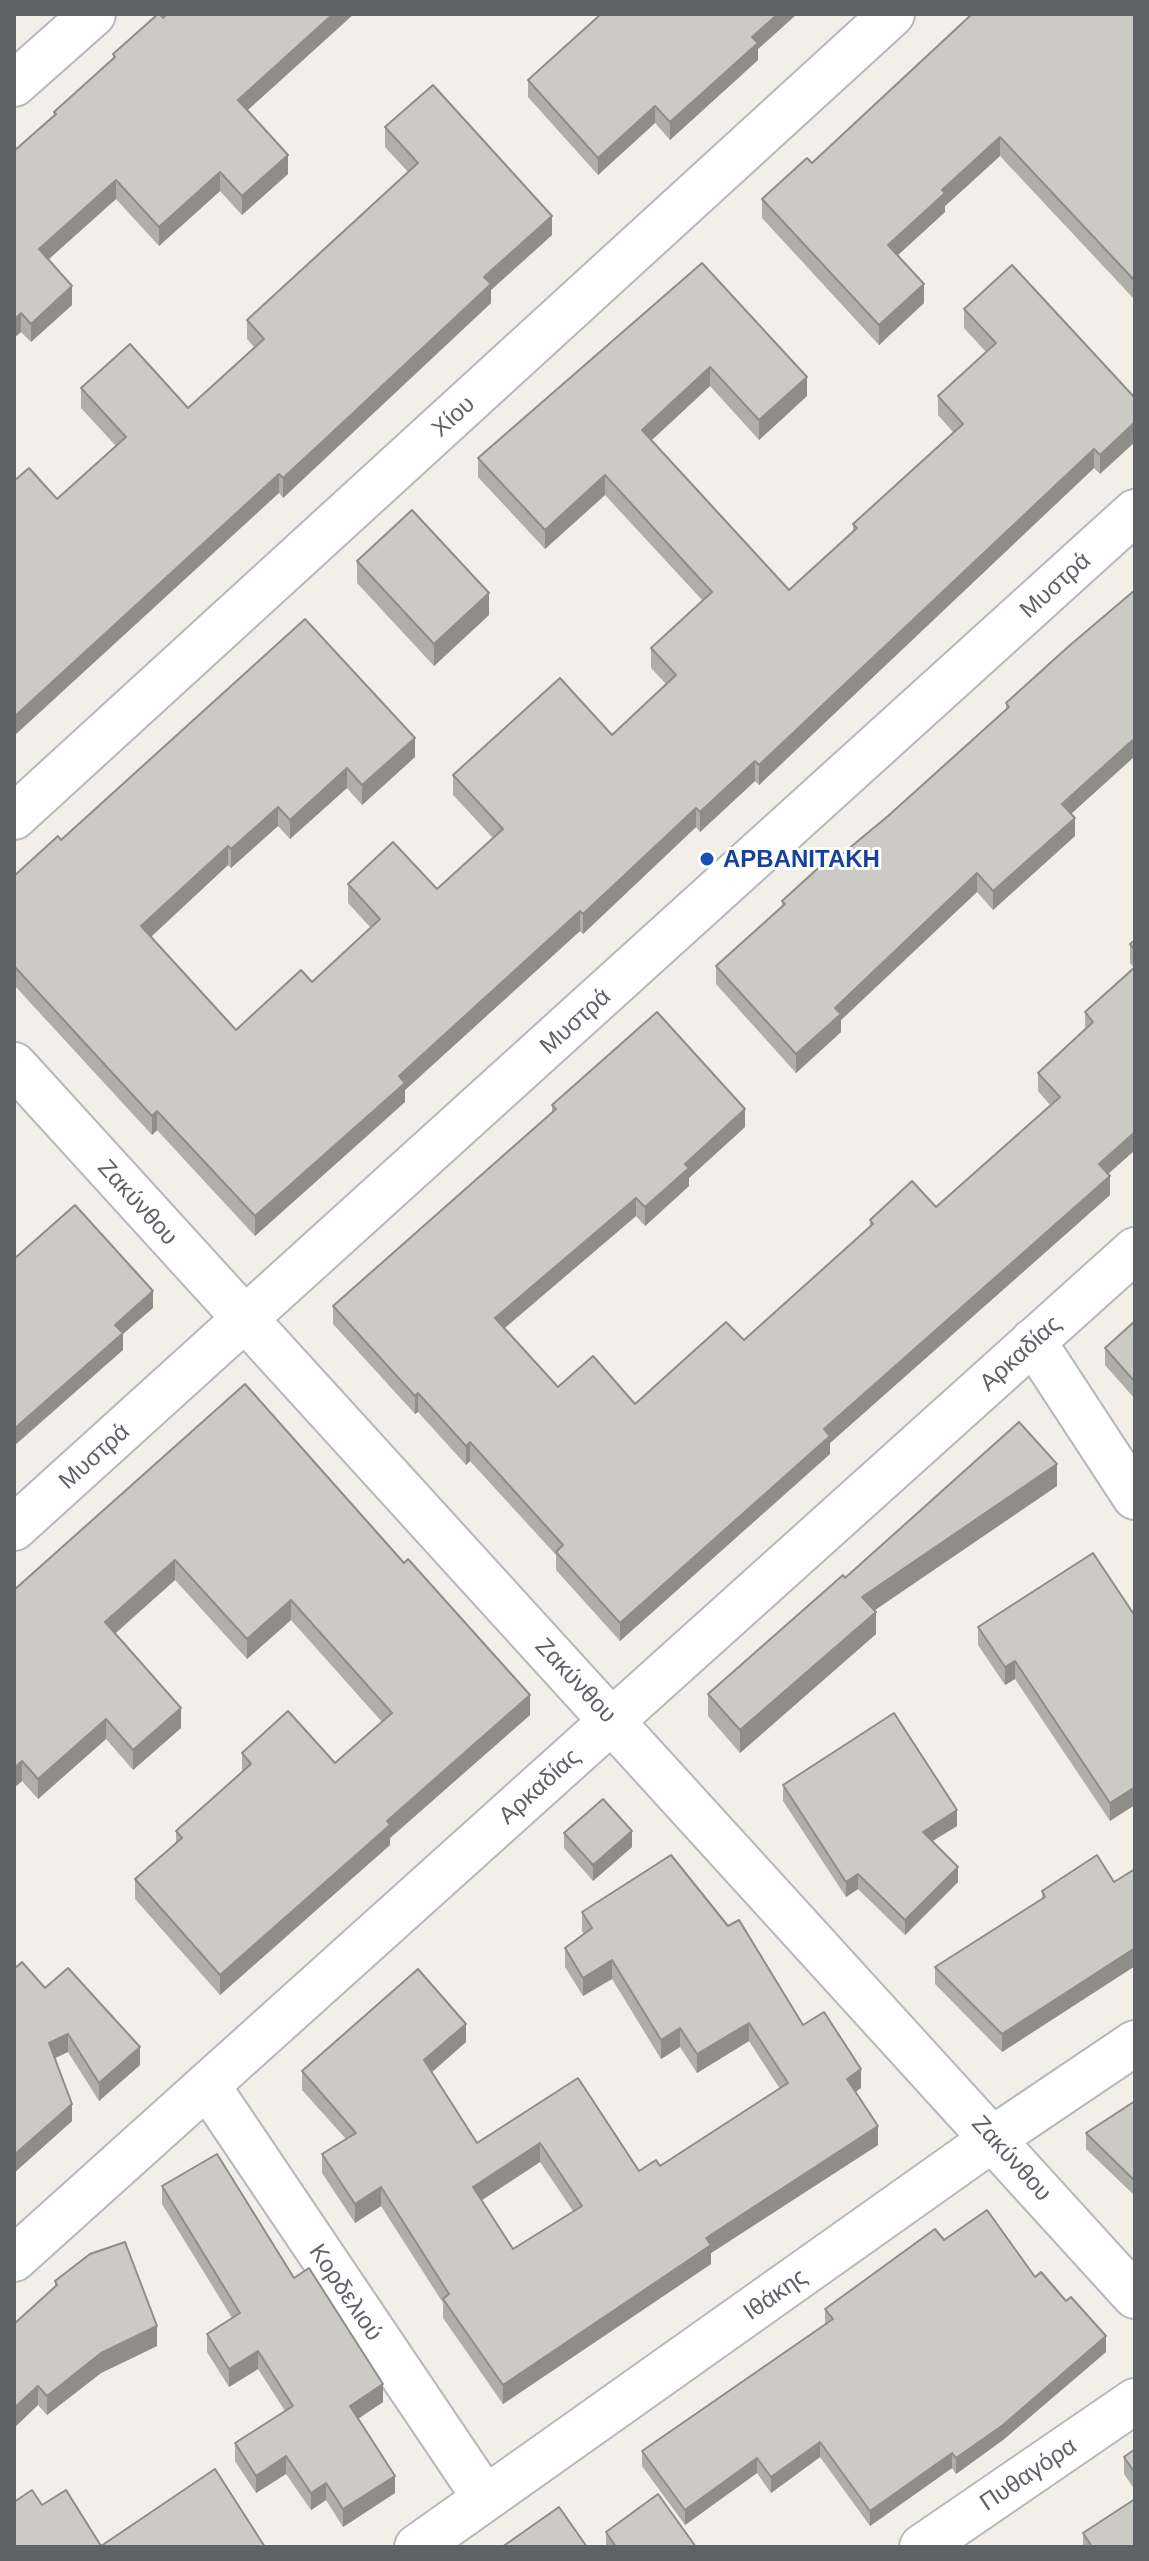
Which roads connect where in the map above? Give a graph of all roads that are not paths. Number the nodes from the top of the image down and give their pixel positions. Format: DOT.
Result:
graph roads {
  1 [pos="93,14"];
  2 [pos="892,14"];
  3 [pos="14,84"];
  4 [pos="1135,512"];
  5 [pos="14,817"];
  6 [pos="14,1065"];
  7 [pos="1135,1250"];
  8 [pos="245,1320"];
  9 [pos="1033,1341"];
  10 [pos="1135,1497"];
  11 [pos="14,1528"];
  12 [pos="613,1720"];
  13 [pos="1135,2043"];
  14 [pos="207,2085"];
  15 [pos="994,2138"];
  16 [pos="14,2259"];
  17 [pos="1135,2296"];
  18 [pos="1135,2401"];
  19 [pos="485,2498"];
  20 [pos="417,2547"];
  21 [pos="922,2547"];
  1 -- 3 [label="street"];
  2 -- 5 [label="street, Χίου"];
  4 -- 8 [label="street, Μυστρά"];
  6 -- 8 [label="street, Ζακύνθου"];
  7 -- 9 [label="street, Αρκαδίας"];
  8 -- 11 [label="street, Μυστρά"];
  8 -- 12 [label="street, Ζακύνθου"];
  9 -- 10 [label="street"];
  9 -- 12 [label="street, Αρκαδίας"];
  12 -- 14 [label="street, Αρκαδίας"];
  12 -- 15 [label="street, Ζακύνθου"];
  13 -- 15 [label="street, Ιθάκης"];
  14 -- 16 [label="street, Αρκαδίας"];
  14 -- 19 [label="street, Κορδελιού"];
  15 -- 17 [label="street, Ζακύνθου"];
  15 -- 19 [label="street, Ιθάκης"];
  18 -- 21 [label="street, Πυθαγόρα"];
  19 -- 20 [label="street, Ιθάκης"];
}
